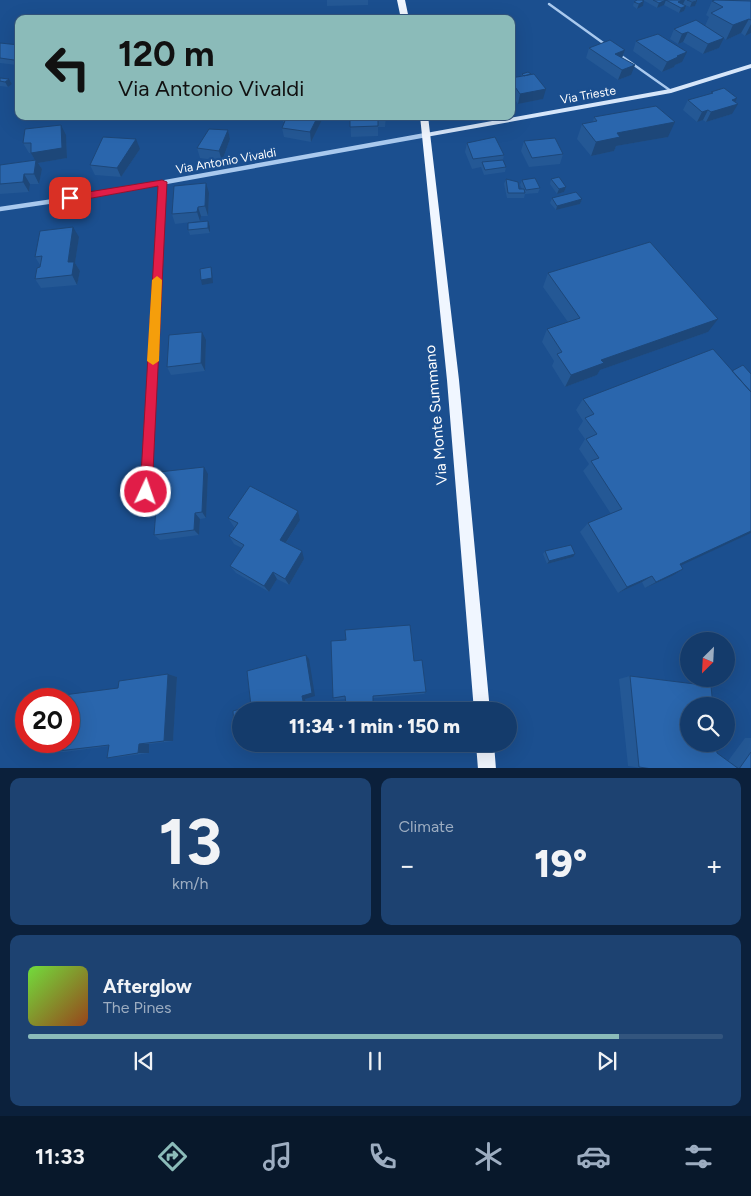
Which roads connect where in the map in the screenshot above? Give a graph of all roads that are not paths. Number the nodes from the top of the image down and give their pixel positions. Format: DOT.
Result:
graph roads {
  1 [pos="401,0"];
  2 [pos="549,4"];
  3 [pos="404,15"];
  4 [pos="610,48"];
  5 [pos="618,53"];
  6 [pos="751,66"];
  7 [pos="671,91"];
  8 [pos="515,119"];
  9 [pos="424,120"];
  10 [pos="510,120"];
  11 [pos="426,135"];
  12 [pos="162,182"];
  13 [pos="0,209"];
  14 [pos="146,492"];
  15 [pos="481,702"];
  16 [pos="486,752"];
  17 [pos="487,768"];
  1 -- 3 [label="main road"];
  2 -- 4 [label="lane"];
  5 -- 7 [label="lane"];
  6 -- 7 [label="street, Via Trieste"];
  7 -- 8 [label="street, Via Trieste"];
  9 -- 11 [label="main road, Via Monte Summano"];
  10 -- 11 [label="street, Via Trieste"];
  11 -- 12 [label="street, Via Antonio Vivaldi"];
  11 -- 15 [label="main road, Via Monte Summano"];
  12 -- 13 [label="street, Via Antonio Vivaldi"];
  12 -- 14 [label="lane"];
  16 -- 17 [label="main road"];
}
